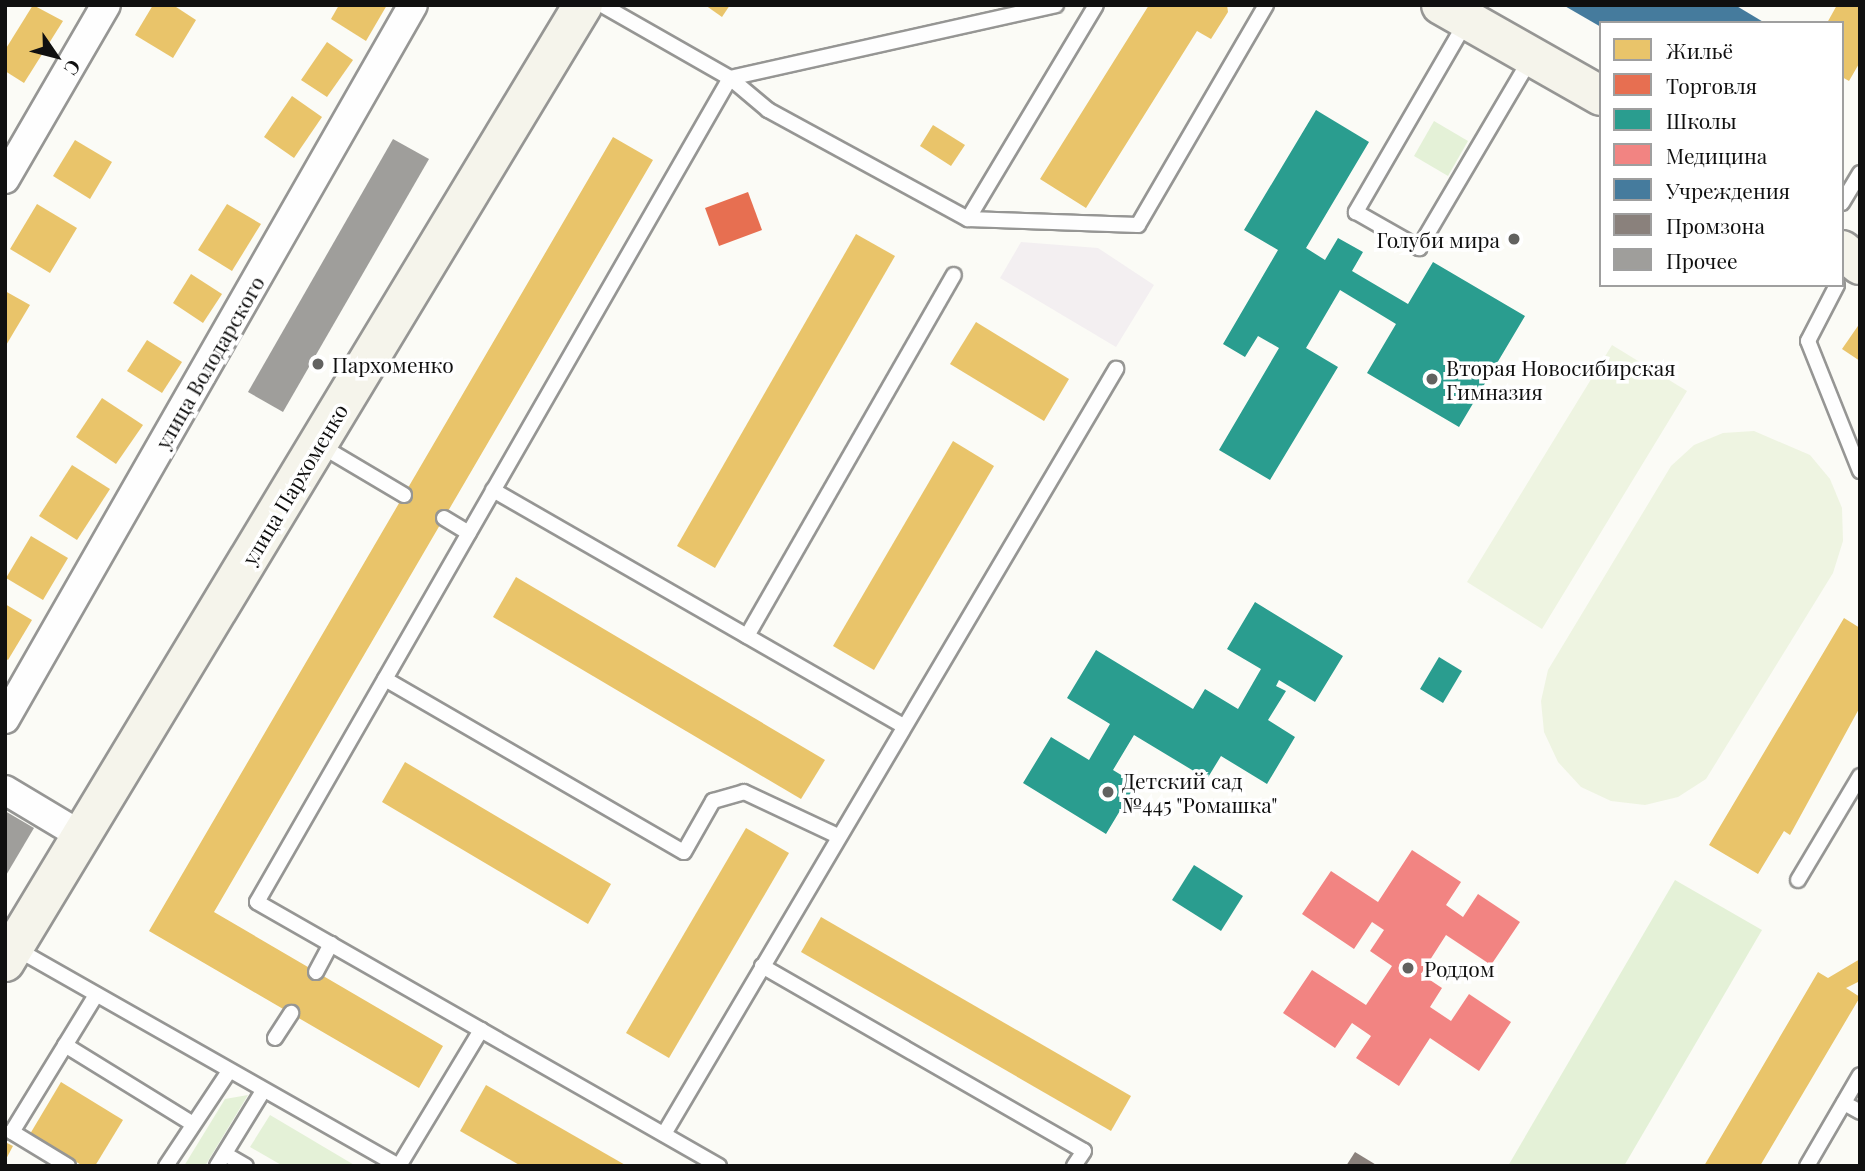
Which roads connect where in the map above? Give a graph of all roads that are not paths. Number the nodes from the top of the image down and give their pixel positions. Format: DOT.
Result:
graph roads {
  1 [pos="106,5"];
  2 [pos="413,5"];
  3 [pos="583,5"];
  4 [pos="602,5"];
  5 [pos="1056,5"];
  6 [pos="1096,5"];
  7 [pos="1266,5"];
  8 [pos="1455,13"];
  9 [pos="1531,57"];
  10 [pos="730,78"];
  11 [pos="1599,95"];
  12 [pos="1860,173"];
  13 [pos="5,179"];
  14 [pos="1844,200"];
  15 [pos="968,219"];
  16 [pos="954,275"];
  17 [pos="1835,287"];
  18 [pos="1116,369"];
  19 [pos="318,444"];
  20 [pos="1860,471"];
  21 [pos="493,490"];
  22 [pos="404,495"];
  23 [pos="444,519"];
  24 [pos="469,533"];
  25 [pos="747,636"];
  26 [pos="385,679"];
  27 [pos="5,719"];
  28 [pos="903,726"];
  29 [pos="1860,776"];
  30 [pos="5,790"];
  31 [pos="82,836"];
  32 [pos="838,836"];
  33 [pos="1798,880"];
  34 [pos="331,944"];
  35 [pos="10,955"];
  36 [pos="762,966"];
  37 [pos="316,972"];
  38 [pos="96,995"];
  39 [pos="290,1013"];
  40 [pos="481,1030"];
  41 [pos="275,1038"];
  42 [pos="65,1045"];
  43 [pos="229,1071"];
  44 [pos="1860,1075"];
  45 [pos="263,1091"];
  46 [pos="1843,1103"];
  47 [pos="1860,1112"];
  48 [pos="193,1124"];
  49 [pos="664,1134"];
  50 [pos="221,1160"];
  51 [pos="68,1166"];
  52 [pos="166,1166"];
  53 [pos="246,1166"];
  54 [pos="398,1166"];
  55 [pos="719,1166"];
  56 [pos="1074,1166"];
  57 [pos="1807,1166"];
  1 -- 13 [label="street"];
  2 -- 27 [label="street, улица Володарского"];
  3 -- 19 [label="street, улица Пархоменко"];
  4 -- 10 [label="lane"];
  5 -- 10 [label="lane"];
  6 -- 15 [label="lane"];
  7 -- 15 [label="lane"];
  8 -- 9 [label="street"];
  8 -- 9 [label="lane"];
  9 -- 11 [label="street"];
  10 -- 15 [label="lane"];
  10 -- 21 [label="lane"];
  12 -- 14 [label="lane"];
  16 -- 25 [label="lane"];
  17 -- 20 [label="lane"];
  18 -- 28 [label="lane"];
  19 -- 22 [label="lane"];
  19 -- 31 [label="street, улица Пархоменко"];
  21 -- 24 [label="lane"];
  21 -- 25 [label="lane"];
  23 -- 24 [label="lane"];
  24 -- 26 [label="lane"];
  25 -- 28 [label="lane"];
  26 -- 32 [label="lane"];
  26 -- 34 [label="lane"];
  28 -- 32 [label="lane"];
  29 -- 33 [label="lane"];
  30 -- 31 [label="street"];
  31 -- 35 [label="street, улица Пархоменко"];
  32 -- 36 [label="lane"];
  34 -- 37 [label="lane"];
  34 -- 40 [label="lane"];
  35 -- 38 [label="lane"];
  36 -- 49 [label="lane"];
  36 -- 56 [label="lane"];
  38 -- 42 [label="lane"];
  38 -- 43 [label="lane"];
  39 -- 41 [label="lane"];
  40 -- 49 [label="lane"];
  40 -- 54 [label="lane"];
  42 -- 48 [label="lane"];
  42 -- 51 [label="lane"];
  43 -- 45 [label="lane"];
  43 -- 48 [label="lane"];
  44 -- 46 [label="lane"];
  45 -- 50 [label="lane"];
  45 -- 54 [label="lane"];
  46 -- 47 [label="lane"];
  46 -- 57 [label="lane"];
  48 -- 52 [label="lane"];
  49 -- 55 [label="lane"];
  50 -- 53 [label="lane"];
}
